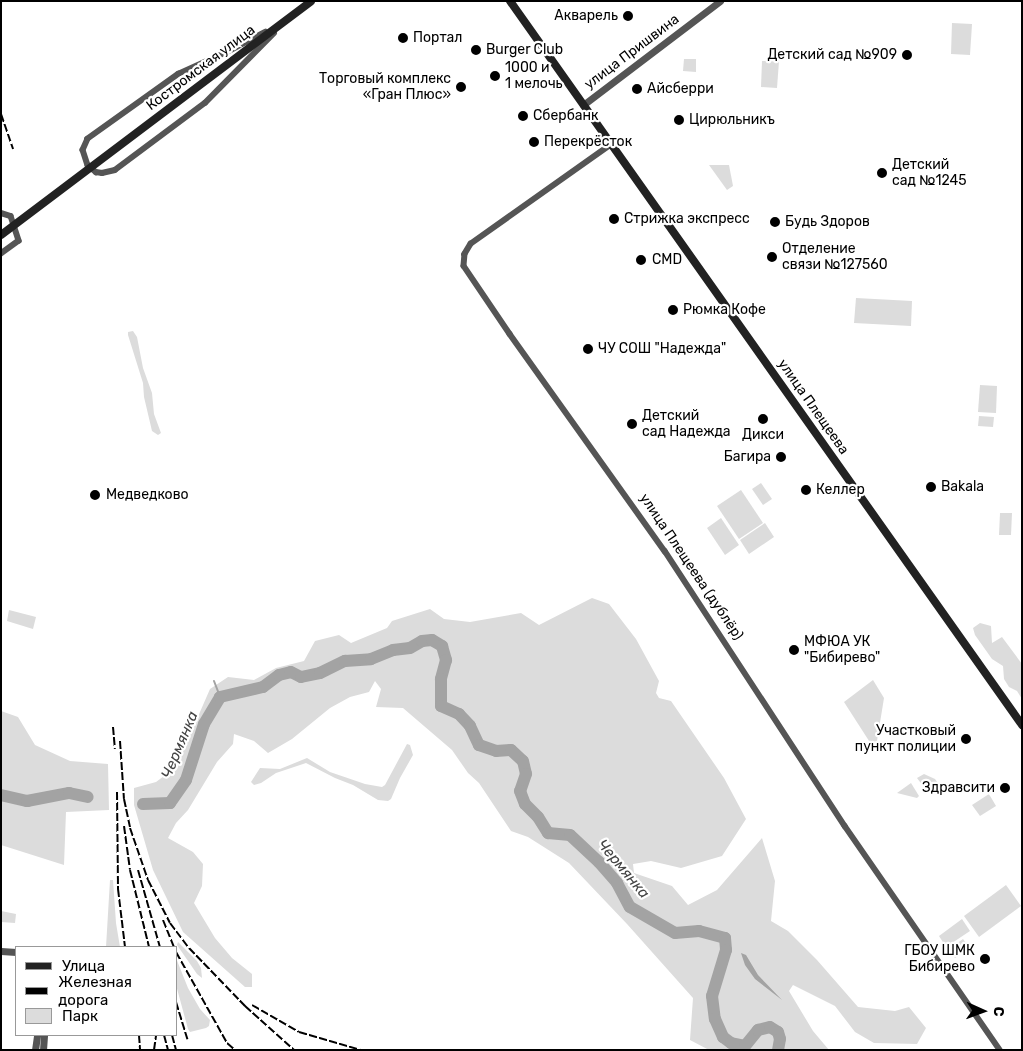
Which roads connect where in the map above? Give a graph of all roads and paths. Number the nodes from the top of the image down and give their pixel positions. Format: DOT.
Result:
graph roads {
  1 [pos="310,1"];
  2 [pos="510,1"];
  3 [pos="720,1"];
  4 [pos="298,10"];
  5 [pos="279,24"];
  6 [pos="583,105"];
  7 [pos="611,144"];
  8 [pos="1,213"];
  9 [pos="1,235"];
  10 [pos="1,254"];
  11 [pos="1022,725"];
  12 [pos="1,951"];
  13 [pos="15,952"];
  14 [pos="37,1036"];
  15 [pos="44,1036"];
  16 [pos="35,1050"];
  17 [pos="44,1050"];
  18 [pos="1000,1050"];
  1 -- 4 [label="main road, Костромская улица"];
  2 -- 6 [label="main road, улица Плещеева"];
  3 -- 6 [label="street, улица Пришвина"];
  4 -- 5 [label="main road, Костромская улица"];
  4 -- 5 [label="street"];
  5 -- 9 [label="main road, Костромская улица"];
  6 -- 7 [label="main road, улица Плещеева"];
  7 -- 11 [label="main road, улица Плещеева"];
  7 -- 18 [label="street, улица Плещеева (дублёр)"];
  8 -- 10 [label="street"];
  12 -- 13 [label="street"];
  14 -- 16 [label="street"];
  15 -- 17 [label="street"];
}
